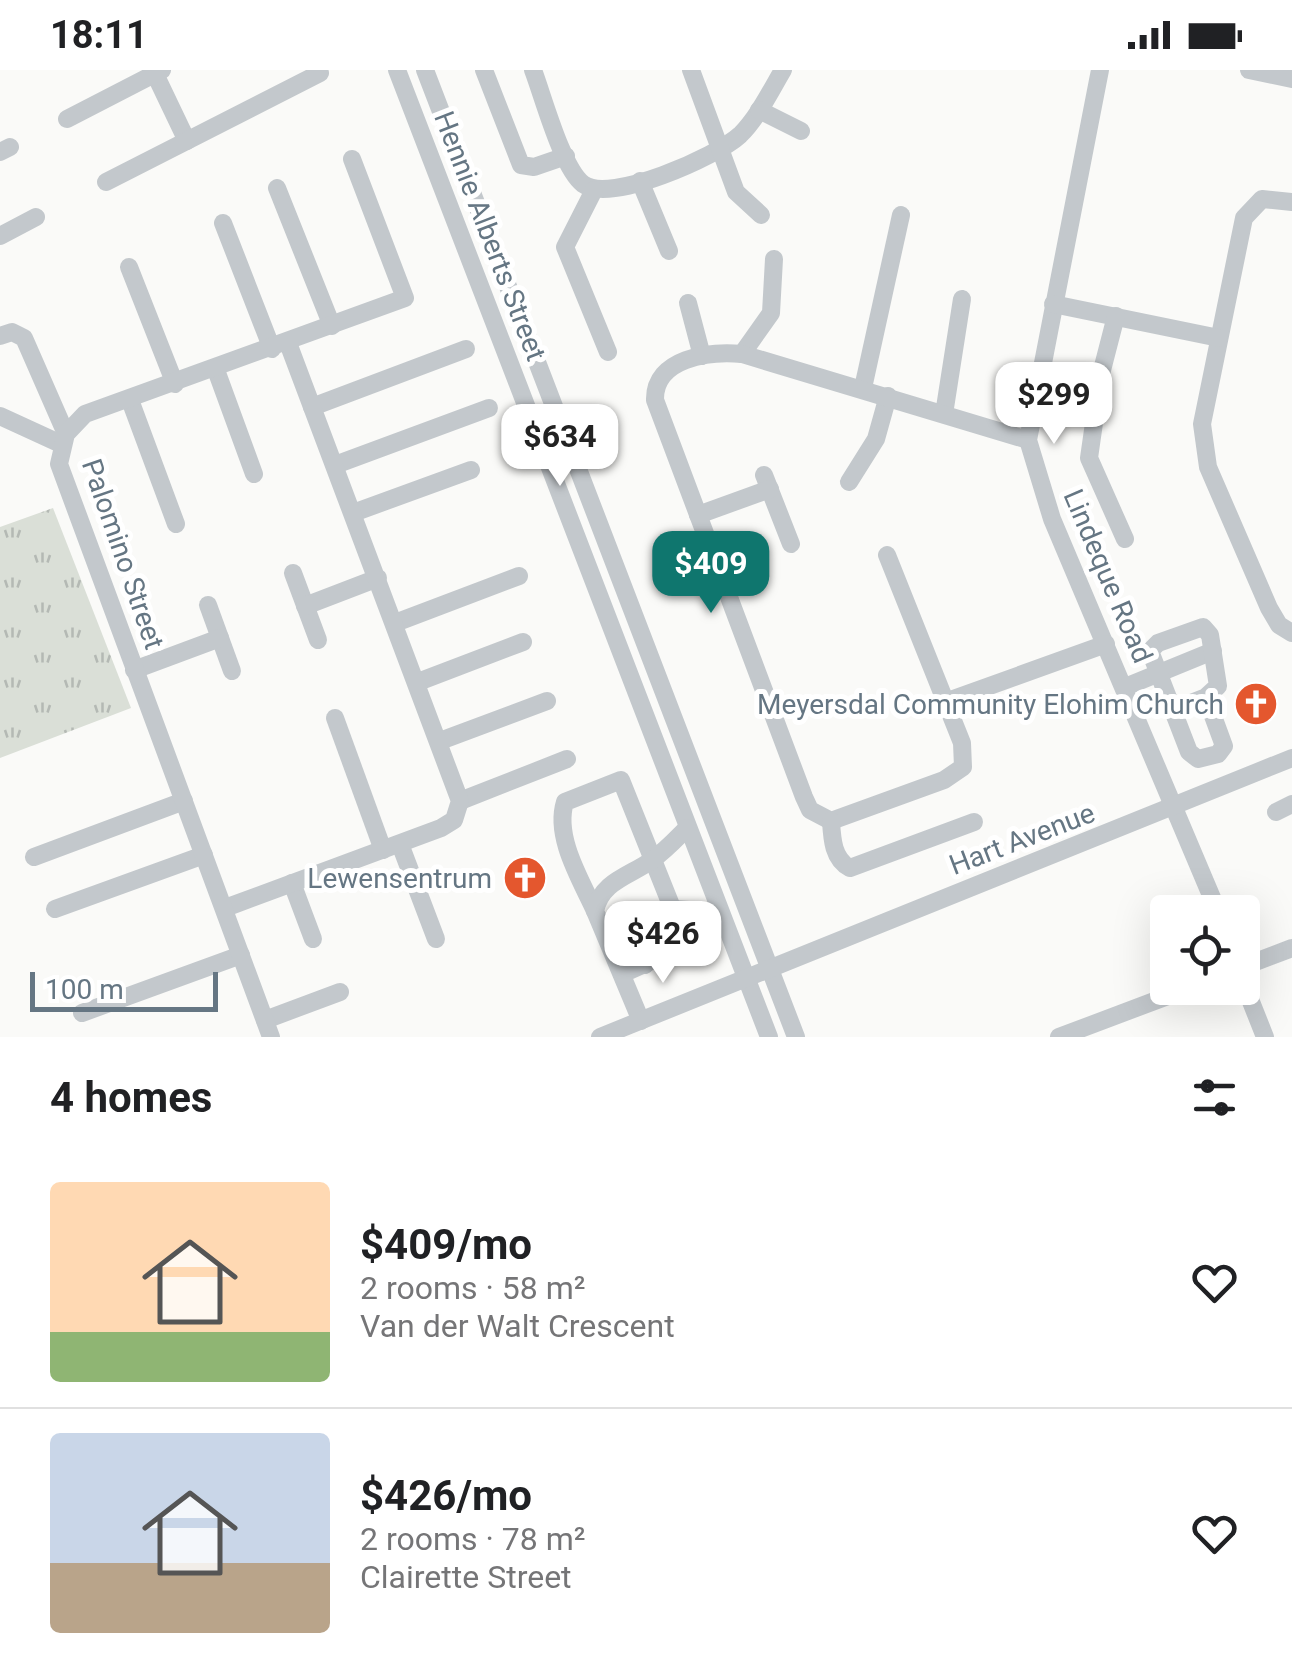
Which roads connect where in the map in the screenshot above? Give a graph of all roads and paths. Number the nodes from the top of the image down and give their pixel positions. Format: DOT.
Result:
graph roads {
  1 [pos="397,70"];
  2 [pos="425,70"];
  3 [pos="484,70"];
  4 [pos="534,70"];
  5 [pos="690,70"];
  6 [pos="783,70"];
  7 [pos="1100,70"];
  8 [pos="1249,70"];
  9 [pos="159,72"];
  10 [pos="320,74"];
  11 [pos="1292,79"];
  12 [pos="759,110"];
  13 [pos="67,118"];
  14 [pos="801,131"];
  15 [pos="186,141"];
  16 [pos="721,148"];
  17 [pos="566,156"];
  18 [pos="352,159"];
  19 [pos="640,181"];
  20 [pos="106,182"];
  21 [pos="278,188"];
  22 [pos="594,190"];
  23 [pos="1292,202"];
  24 [pos="761,214"];
  25 [pos="900,215"];
  26 [pos="36,217"];
  27 [pos="224,223"];
  28 [pos="0,236"];
  29 [pos="669,251"];
  30 [pos="774,260"];
  31 [pos="129,266"];
  32 [pos="962,299"];
  33 [pos="688,303"];
  34 [pos="1053,304"];
  35 [pos="1116,316"];
  36 [pos="332,326"];
  37 [pos="0,336"];
  38 [pos="1219,338"];
  39 [pos="280,346"];
  40 [pos="466,350"];
  41 [pos="608,352"];
  42 [pos="742,354"];
  43 [pos="702,356"];
  44 [pos="216,370"];
  45 [pos="175,384"];
  46 [pos="862,388"];
  47 [pos="888,396"];
  48 [pos="130,400"];
  49 [pos="945,406"];
  50 [pos="312,407"];
  51 [pos="489,408"];
  52 [pos="0,416"];
  53 [pos="64,439"];
  54 [pos="1028,440"];
  55 [pos="335,465"];
  56 [pos="472,470"];
  57 [pos="254,474"];
  58 [pos="849,482"];
  59 [pos="353,513"];
  60 [pos="698,515"];
  61 [pos="176,524"];
  62 [pos="1125,540"];
  63 [pos="791,544"];
  64 [pos="887,554"];
  65 [pos="293,573"];
  66 [pos="520,576"];
  67 [pos="378,578"];
  68 [pos="208,606"];
  69 [pos="305,606"];
  70 [pos="395,622"];
  71 [pos="1292,633"];
  72 [pos="220,638"];
  73 [pos="318,640"];
  74 [pos="524,642"];
  75 [pos="1106,644"];
  76 [pos="1213,651"];
  77 [pos="134,670"];
  78 [pos="232,671"];
  79 [pos="1158,674"];
  80 [pos="418,682"];
  81 [pos="1124,687"];
  82 [pos="1206,696"];
  83 [pos="548,701"];
  84 [pos="945,702"];
  85 [pos="1173,710"];
  86 [pos="335,718"];
  87 [pos="1217,722"];
  88 [pos="1183,736"];
  89 [pos="440,740"];
  90 [pos="1292,758"];
  91 [pos="568,759"];
  92 [pos="184,801"];
  93 [pos="460,801"];
  94 [pos="1176,808"];
  95 [pos="831,822"];
  96 [pos="974,822"];
  97 [pos="687,828"];
  98 [pos="392,846"];
  99 [pos="204,854"];
  100 [pos="34,857"];
  101 [pos="654,859"];
  102 [pos="292,884"];
  103 [pos="1211,895"];
  104 [pos="225,908"];
  105 [pos="55,909"];
  106 [pos="596,911"];
  107 [pos="720,912"];
  108 [pos="676,915"];
  109 [pos="313,939"];
  110 [pos="436,939"];
  111 [pos="609,939"];
  112 [pos="1292,948"];
  113 [pos="242,955"];
  114 [pos="1260,960"];
  115 [pos="645,965"];
  116 [pos="770,968"];
  117 [pos="622,974"];
  118 [pos="743,978"];
  119 [pos="340,992"];
  120 [pos="1150,1004"];
  121 [pos="1252,1005"];
  122 [pos="82,1013"];
  123 [pos="760,1015"];
  124 [pos="640,1021"];
  125 [pos="268,1029"];
  126 [pos="1079,1034"];
  127 [pos="600,1037"];
  128 [pos="769,1037"];
  129 [pos="796,1037"];
  130 [pos="1059,1037"];
  131 [pos="1265,1037"];
  1 -- 97 [label="street, Hennie Alberts Street"];
  2 -- 116 [label="street, Hennie Alberts Street"];
  3 -- 17 [label="street"];
  4 -- 17 [label="street"];
  5 -- 16 [label="street"];
  6 -- 12 [label="street"];
  7 -- 34 [label="street, Lindeque Road"];
  8 -- 11 [label="street"];
  9 -- 13 [label="street"];
  9 -- 15 [label="street"];
  10 -- 15 [label="street"];
  12 -- 14 [label="street"];
  12 -- 16 [label="street"];
  15 -- 20 [label="street"];
  16 -- 19 [label="street"];
  16 -- 24 [label="street"];
  17 -- 22 [label="street"];
  18 -- 36 [label="street, Palomino Street"];
  19 -- 22 [label="street"];
  19 -- 29 [label="street"];
  21 -- 36 [label="street"];
  22 -- 41 [label="street"];
  23 -- 38 [label="street"];
  25 -- 46 [label="street"];
  26 -- 28 [label="street"];
  27 -- 39 [label="street"];
  30 -- 42 [label="street"];
  31 -- 45 [label="street"];
  32 -- 49 [label="street"];
  33 -- 43 [label="street"];
  34 -- 35 [label="street"];
  34 -- 54 [label="street, Lindeque Road"];
  35 -- 38 [label="street"];
  35 -- 62 [label="street"];
  36 -- 39 [label="street, Palomino Street"];
  37 -- 53 [label="street"];
  38 -- 71 [label="street"];
  39 -- 44 [label="street, Palomino Street"];
  39 -- 50 [label="street"];
  40 -- 50 [label="street"];
  42 -- 43 [label="street"];
  42 -- 46 [label="street"];
  43 -- 60 [label="street"];
  44 -- 45 [label="street, Palomino Street"];
  44 -- 57 [label="street"];
  45 -- 48 [label="street, Palomino Street"];
  46 -- 47 [label="street"];
  47 -- 49 [label="street"];
  47 -- 58 [label="street"];
  48 -- 53 [label="street, Palomino Street"];
  48 -- 61 [label="street"];
  49 -- 54 [label="street"];
  50 -- 55 [label="street"];
  51 -- 55 [label="street"];
  52 -- 53 [label="street"];
  53 -- 77 [label="street, Palomino Street"];
  54 -- 75 [label="street, Lindeque Road"];
  55 -- 59 [label="street"];
  56 -- 59 [label="street"];
  59 -- 67 [label="street"];
  60 -- 63 [label="street"];
  60 -- 95 [label="street"];
  64 -- 84 [label="street"];
  65 -- 69 [label="street"];
  66 -- 70 [label="street"];
  67 -- 69 [label="street"];
  67 -- 70 [label="street"];
  68 -- 72 [label="street"];
  69 -- 73 [label="street"];
  70 -- 80 [label="street"];
  72 -- 77 [label="street"];
  72 -- 78 [label="street"];
  74 -- 80 [label="street"];
  75 -- 81 [label="street, Lindeque Road"];
  75 -- 84 [label="street"];
  76 -- 79 [label="street"];
  76 -- 79 [label="street"];
  76 -- 82 [label="street"];
  77 -- 92 [label="street, Palomino Street"];
  79 -- 81 [label="street"];
  79 -- 85 [label="street"];
  80 -- 89 [label="street"];
  81 -- 94 [label="street, Lindeque Road"];
  82 -- 85 [label="street"];
  82 -- 87 [label="street"];
  83 -- 89 [label="street"];
  84 -- 95 [label="street"];
  85 -- 88 [label="street"];
  86 -- 98 [label="street"];
  87 -- 88 [label="street"];
  87 -- 88 [label="street"];
  89 -- 93 [label="street"];
  90 -- 94 [label="street, Hart Avenue"];
  91 -- 93 [label="street"];
  92 -- 99 [label="street, Palomino Street"];
  92 -- 100 [label="street"];
  93 -- 98 [label="street"];
  94 -- 103 [label="street, Lindeque Road"];
  94 -- 116 [label="street, Hart Avenue"];
  95 -- 96 [label="street"];
  97 -- 101 [label="street"];
  97 -- 107 [label="street, Hennie Alberts Street"];
  98 -- 102 [label="street"];
  98 -- 110 [label="street"];
  99 -- 104 [label="street, Palomino Street"];
  99 -- 105 [label="street"];
  101 -- 106 [label="street"];
  101 -- 106 [label="street"];
  101 -- 108 [label="street"];
  102 -- 104 [label="street"];
  102 -- 109 [label="street"];
  104 -- 113 [label="street, Palomino Street"];
  106 -- 111 [label="street"];
  107 -- 108 [label="street"];
  107 -- 118 [label="street, Hennie Alberts Street"];
  108 -- 111 [label="street"];
  108 -- 115 [label="street"];
  108 -- 115 [label="street"];
  111 -- 117 [label="street"];
  112 -- 114 [label="street"];
  113 -- 122 [label="street"];
  113 -- 125 [label="street, Palomino Street"];
  115 -- 117 [label="street"];
  116 -- 118 [label="street, Hart Avenue"];
  116 -- 129 [label="street, Hennie Alberts Street"];
  117 -- 124 [label="street"];
  118 -- 123 [label="street, Hennie Alberts Street"];
  118 -- 124 [label="street, Hart Avenue"];
  119 -- 125 [label="street"];
  120 -- 126 [label="street"];
  121 -- 131 [label="street"];
  123 -- 124 [label="street"];
  123 -- 128 [label="street, Hennie Alberts Street"];
  124 -- 127 [label="street"];
  126 -- 130 [label="street"];
}
